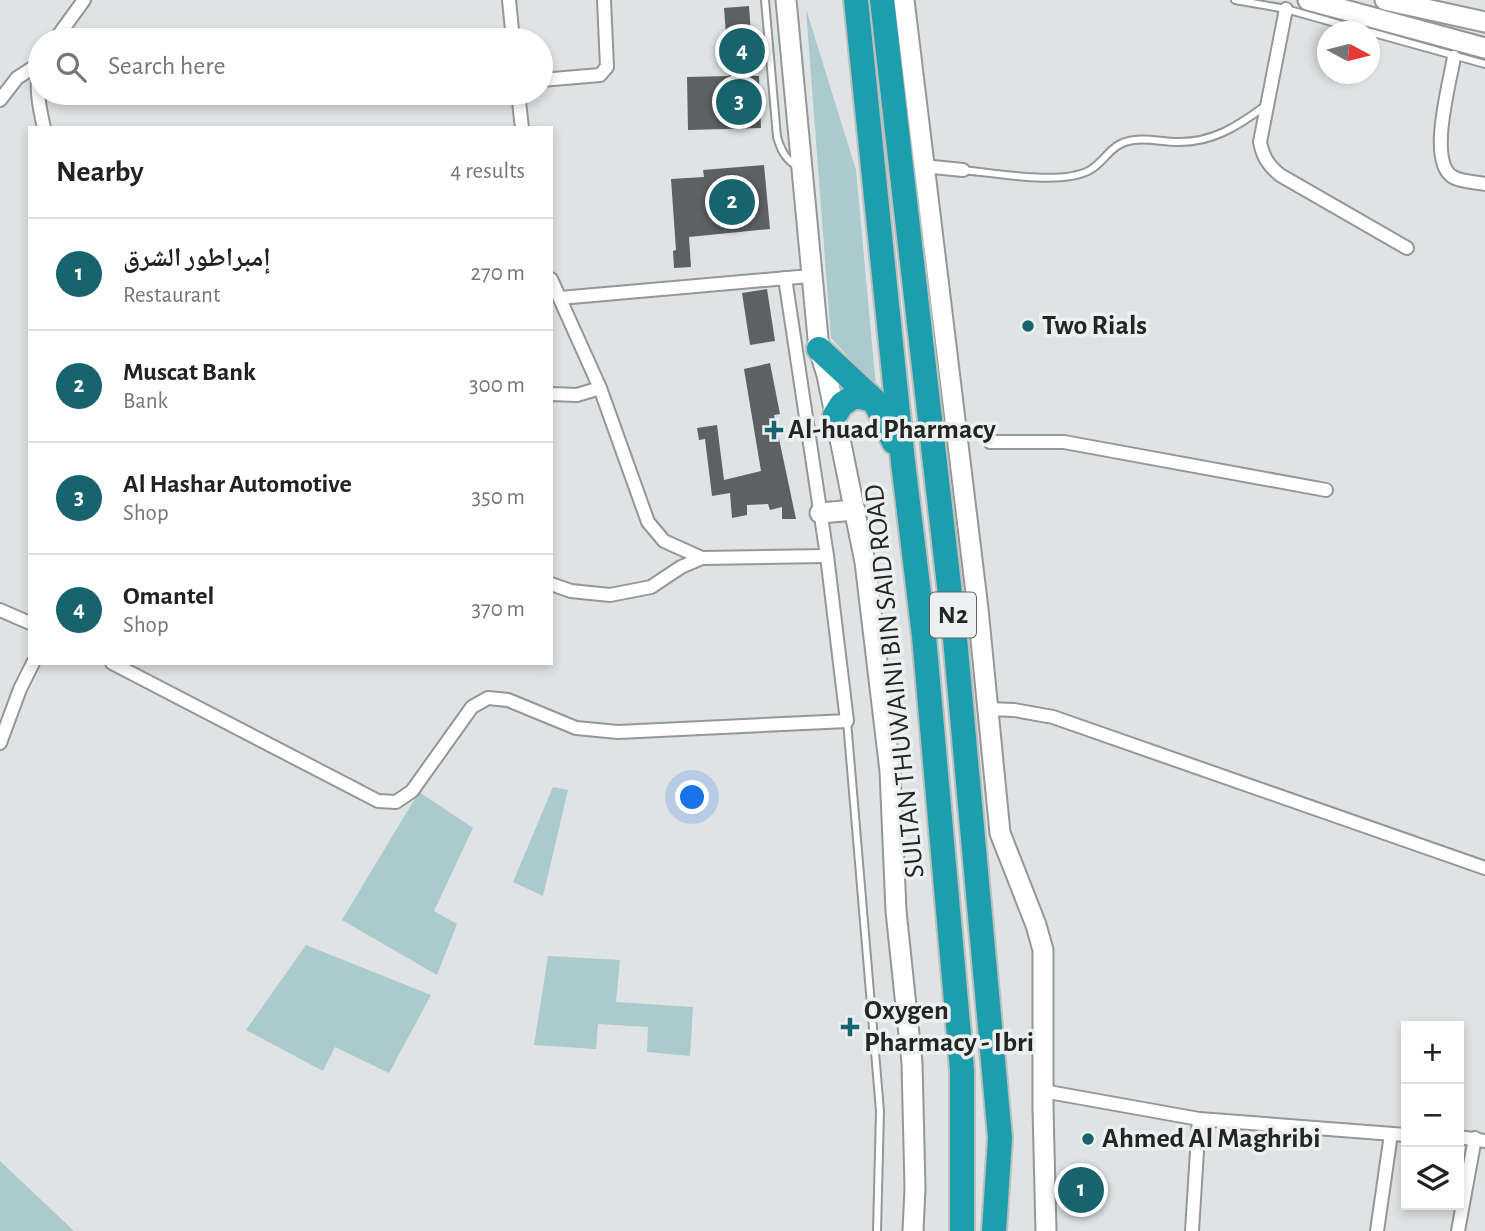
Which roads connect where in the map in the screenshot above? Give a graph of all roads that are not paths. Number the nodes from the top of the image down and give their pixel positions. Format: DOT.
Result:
graph roads {
  1 [pos="84,0"];
  2 [pos="509,0"];
  3 [pos="604,0"];
  4 [pos="765,0"];
  5 [pos="786,0"];
  6 [pos="856,0"];
  7 [pos="1235,0"];
  8 [pos="1308,0"];
  9 [pos="1385,0"];
  10 [pos="899,2"];
  11 [pos="1286,9"];
  12 [pos="1329,21"];
  13 [pos="1485,22"];
  14 [pos="64,28"];
  15 [pos="512,28"];
  16 [pos="1434,33"];
  17 [pos="1380,35"];
  18 [pos="1485,40"];
  19 [pos="1485,48"];
  20 [pos="1454,57"];
  21 [pos="1485,64"];
  22 [pos="28,72"];
  23 [pos="553,79"];
  24 [pos="0,100"];
  25 [pos="1267,104"];
  26 [pos="39,105"];
  27 [pos="519,105"];
  28 [pos="44,126"];
  29 [pos="522,126"];
  30 [pos="923,166"];
  31 [pos="802,169"];
  32 [pos="963,170"];
  33 [pos="1485,184"];
  34 [pos="1407,248"];
  35 [pos="810,276"];
  36 [pos="785,278"];
  37 [pos="553,283"];
  38 [pos="560,298"];
  39 [pos="819,349"];
  40 [pos="600,388"];
  41 [pos="553,394"];
  42 [pos="874,400"];
  43 [pos="835,415"];
  44 [pos="990,442"];
  45 [pos="903,462"];
  46 [pos="1326,490"];
  47 [pos="855,510"];
  48 [pos="820,513"];
  49 [pos="827,556"];
  50 [pos="702,558"];
  51 [pos="553,585"];
  52 [pos="0,610"];
  53 [pos="28,622"];
  54 [pos="32,665"];
  55 [pos="116,665"];
  56 [pos="988,709"];
  57 [pos="847,721"];
  58 [pos="0,743"];
  59 [pos="1485,868"];
  60 [pos="1043,1091"];
  61 [pos="1199,1119"];
  62 [pos="1391,1134"];
  63 [pos="1401,1135"];
  64 [pos="1000,1138"];
  65 [pos="1480,1140"];
  66 [pos="877,1231"];
  67 [pos="913,1231"];
  68 [pos="962,1231"];
  69 [pos="994,1231"];
  70 [pos="1005,1231"];
  71 [pos="1046,1231"];
  72 [pos="1192,1231"];
  73 [pos="1377,1231"];
  74 [pos="1458,1231"];
  1 -- 14 [label="street"];
  2 -- 15 [label="street"];
  3 -- 23 [label="street"];
  4 -- 31 [label="lane"];
  5 -- 31 [label="street"];
  6 -- 45 [label="highway, SULTAN THUWAINI BIN SAID ROAD / N2"];
  7 -- 11 [label="lane"];
  8 -- 16 [label="street"];
  9 -- 13 [label="street"];
  10 -- 30 [label="street"];
  10 -- 64 [label="highway, N2"];
  11 -- 12 [label="lane"];
  11 -- 25 [label="street"];
  16 -- 18 [label="street"];
  16 -- 19 [label="street"];
  17 -- 20 [label="lane"];
  20 -- 21 [label="lane"];
  20 -- 33 [label="street"];
  22 -- 24 [label="street"];
  25 -- 32 [label="lane"];
  25 -- 34 [label="street"];
  26 -- 28 [label="street"];
  27 -- 29 [label="street"];
  30 -- 32 [label="street"];
  30 -- 56 [label="street"];
  31 -- 35 [label="street"];
  35 -- 36 [label="street"];
  35 -- 39 [label="street"];
  36 -- 38 [label="street"];
  36 -- 48 [label="street"];
  37 -- 38 [label="street"];
  38 -- 40 [label="street"];
  39 -- 42 [label="highway"];
  39 -- 43 [label="street"];
  40 -- 41 [label="street"];
  40 -- 50 [label="street"];
  42 -- 43 [label="highway"];
  42 -- 45 [label="highway"];
  43 -- 47 [label="street"];
  44 -- 46 [label="street"];
  45 -- 68 [label="highway, SULTAN THUWAINI BIN SAID ROAD / N2"];
  47 -- 48 [label="street"];
  47 -- 67 [label="street"];
  48 -- 49 [label="street"];
  49 -- 50 [label="street"];
  49 -- 57 [label="street"];
  50 -- 51 [label="street"];
  52 -- 53 [label="street"];
  54 -- 58 [label="street"];
  55 -- 57 [label="street"];
  56 -- 59 [label="street"];
  56 -- 60 [label="street"];
  57 -- 66 [label="lane"];
  60 -- 61 [label="street"];
  60 -- 71 [label="street"];
  61 -- 62 [label="street"];
  61 -- 72 [label="street"];
  62 -- 63 [label="street"];
  62 -- 73 [label="street"];
  64 -- 69 [label="highway, N2"];
  64 -- 70 [label="highway"];
  65 -- 74 [label="street"];
}
